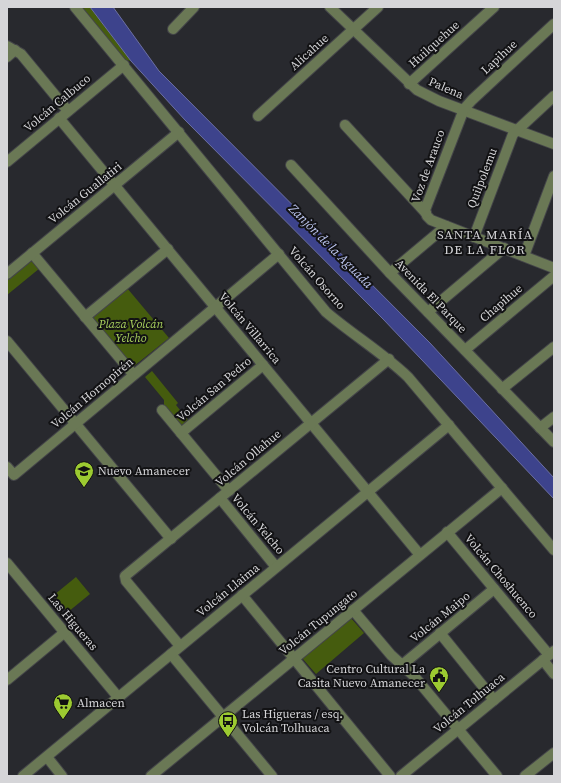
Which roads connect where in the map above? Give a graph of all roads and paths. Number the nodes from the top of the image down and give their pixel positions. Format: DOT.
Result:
graph roads {
  1 [pos="75,7"];
  2 [pos="194,7"];
  3 [pos="330,7"];
  4 [pos="378,7"];
  5 [pos="494,7"];
  6 [pos="554,24"];
  7 [pos="173,29"];
  8 [pos="353,29"];
  9 [pos="10,51"];
  10 [pos="124,65"];
  11 [pos="409,84"];
  12 [pos="554,96"];
  13 [pos="464,109"];
  14 [pos="68,111"];
  15 [pos="258,116"];
  16 [pos="59,118"];
  17 [pos="345,125"];
  18 [pos="517,130"];
  19 [pos="179,132"];
  20 [pos="554,144"];
  21 [pos="7,162"];
  22 [pos="291,165"];
  23 [pos="554,176"];
  24 [pos="115,185"];
  25 [pos="426,213"];
  26 [pos="446,226"];
  27 [pos="474,237"];
  28 [pos="504,248"];
  29 [pos="168,249"];
  30 [pos="32,253"];
  31 [pos="279,254"];
  32 [pos="524,256"];
  33 [pos="554,268"];
  34 [pos="7,274"];
  35 [pos="390,274"];
  36 [pos="554,276"];
  37 [pos="215,306"];
  38 [pos="428,312"];
  39 [pos="85,317"];
  40 [pos="7,341"];
  41 [pos="554,347"];
  42 [pos="465,350"];
  43 [pos="389,359"];
  44 [pos="263,365"];
  45 [pos="133,374"];
  46 [pos="502,388"];
  47 [pos="162,410"];
  48 [pos="554,417"];
  49 [pos="311,423"];
  50 [pos="76,424"];
  51 [pos="449,425"];
  52 [pos="540,428"];
  53 [pos="181,433"];
  54 [pos="554,442"];
  55 [pos="7,467"];
  56 [pos="502,488"];
  57 [pos="229,490"];
  58 [pos="368,492"];
  59 [pos="220,498"];
  60 [pos="447,532"];
  61 [pos="171,539"];
  62 [pos="554,550"];
  63 [pos="420,555"];
  64 [pos="7,563"];
  65 [pos="276,567"];
  66 [pos="494,589"];
  67 [pos="242,595"];
  68 [pos="353,610"];
  69 [pos="65,632"];
  70 [pos="440,634"];
  71 [pos="180,646"];
  72 [pos="171,654"];
  73 [pos="549,655"];
  74 [pos="294,658"];
  75 [pos="402,665"];
  76 [pos="554,674"];
  77 [pos="7,680"];
  78 [pos="118,697"];
  79 [pos="494,700"];
  80 [pos="223,716"];
  81 [pos="458,729"];
  82 [pos="554,752"];
  83 [pos="47,757"];
  84 [pos="154,775"];
  85 [pos="23,776"];
  86 [pos="62,776"];
  87 [pos="272,776"];
  88 [pos="390,776"];
  89 [pos="401,776"];
  90 [pos="497,776"];
  91 [pos="525,776"];
  1 -- 10 [label="street, Volcán Osorno"];
  2 -- 7 [label="street"];
  3 -- 8 [label="street, Palena"];
  4 -- 8 [label="street, Alicahue"];
  5 -- 11 [label="street, Huilquehue"];
  6 -- 13 [label="street, Lapihue"];
  8 -- 11 [label="street, Palena"];
  8 -- 15 [label="street, Alicahue"];
  9 -- 14 [label="street"];
  10 -- 14 [label="street, Volcán Calbuco"];
  10 -- 19 [label="street, Volcán Osorno"];
  11 -- 13 [label="street, Palena"];
  12 -- 18 [label="street, Quilpolemu"];
  13 -- 18 [label="street, Palena"];
  13 -- 25 [label="street, Voz de Arauco"];
  14 -- 16 [label="street, Volcán Calbuco"];
  16 -- 21 [label="street, Volcán Calbuco"];
  16 -- 24 [label="street, Volcán Villarrica"];
  17 -- 25 [label="street"];
  18 -- 20 [label="street, Palena"];
  18 -- 27 [label="street, Quilpolemu"];
  19 -- 24 [label="street, Volcán Guallatiri"];
  19 -- 31 [label="street, Volcán Osorno"];
  22 -- 35 [label="street, Avenida El Parque"];
  23 -- 32 [label="street"];
  24 -- 29 [label="street, Volcán Villarrica"];
  24 -- 30 [label="street, Volcán Guallatiri"];
  25 -- 26 [label="street, Voz de Arauco"];
  26 -- 27 [label="street, Voz de Arauco"];
  26 -- 35 [label="street"];
  27 -- 28 [label="street, Voz de Arauco"];
  28 -- 32 [label="street, Voz de Arauco"];
  28 -- 38 [label="street"];
  29 -- 37 [label="street, Volcán Villarrica"];
  29 -- 39 [label="street"];
  30 -- 34 [label="street, Volcán Guallatiri"];
  30 -- 39 [label="street"];
  31 -- 37 [label="street, Volcán Hornopirén"];
  31 -- 43 [label="street, Volcán Osorno"];
  32 -- 33 [label="street, Voz de Arauco"];
  35 -- 38 [label="street, Avenida El Parque"];
  36 -- 42 [label="street, Chapihue"];
  37 -- 44 [label="street, Volcán Villarrica"];
  37 -- 45 [label="street, Volcán Hornopirén"];
  38 -- 42 [label="street, Avenida El Parque"];
  39 -- 45 [label="street"];
  40 -- 50 [label="street"];
  41 -- 46 [label="street"];
  42 -- 46 [label="street, Avenida El Parque"];
  43 -- 49 [label="street, Volcán Ollahue"];
  43 -- 51 [label="street, Volcán Osorno"];
  44 -- 49 [label="street, Volcán Villarrica"];
  44 -- 53 [label="street, Volcán San Pedro"];
  45 -- 50 [label="street, Volcán Hornopirén"];
  46 -- 52 [label="street, Avenida El Parque"];
  47 -- 53 [label="street, Volcán Yelcho"];
  48 -- 52 [label="street"];
  49 -- 57 [label="street, Volcán Ollahue"];
  49 -- 58 [label="street, Volcán Villarrica"];
  50 -- 55 [label="street, Volcán Hornopirén"];
  50 -- 61 [label="street"];
  51 -- 56 [label="street, Volcán Osorno"];
  51 -- 58 [label="street, Volcán Llaima"];
  52 -- 54 [label="street, Avenida El Parque"];
  53 -- 57 [label="street, Volcán Yelcho"];
  56 -- 60 [label="street, Volcán Tupungato"];
  56 -- 62 [label="street, Volcán Osorno"];
  57 -- 59 [label="street, Volcán Ollahue"];
  58 -- 63 [label="street, Volcán Villarrica"];
  58 -- 65 [label="street, Volcán Llaima"];
  59 -- 61 [label="street, Volcán Ollahue"];
  59 -- 65 [label="street, Volcán Yelcho"];
  60 -- 63 [label="street, Volcán Tupungato"];
  60 -- 66 [label="street, Volcán Choshuenco"];
  61 -- 71 [label="street, Volcán Ollahue"];
  63 -- 68 [label="street, Volcán Tupungato"];
  64 -- 69 [label="street, Las Higueras"];
  65 -- 67 [label="street, Volcán Llaima"];
  66 -- 70 [label="street, Volcán Maipo"];
  66 -- 73 [label="street, Volcán Choshuenco"];
  67 -- 71 [label="street, Volcán Llaima"];
  67 -- 74 [label="street"];
  68 -- 74 [label="street, Volcán Tupungato"];
  68 -- 75 [label="street"];
  69 -- 77 [label="street"];
  69 -- 78 [label="street, Las Higueras"];
  70 -- 75 [label="street, Volcán Maipo"];
  70 -- 79 [label="street"];
  71 -- 72 [label="street, Volcán Llaima"];
  72 -- 78 [label="street, Volcán Llaima"];
  72 -- 80 [label="street"];
  73 -- 76 [label="street, Volcán Choshuenco"];
  73 -- 79 [label="street, Volcán Tolhuaca"];
  74 -- 80 [label="street, Volcán Tupungato"];
  74 -- 88 [label="street"];
  75 -- 81 [label="street"];
  78 -- 83 [label="street, Volcán Llaima"];
  79 -- 81 [label="street, Volcán Tolhuaca"];
  80 -- 84 [label="street, Volcán Tupungato"];
  80 -- 87 [label="street"];
  81 -- 89 [label="street, Volcán Tolhuaca"];
  81 -- 90 [label="street"];
  82 -- 91 [label="street"];
  83 -- 85 [label="street, Volcán Llaima"];
  83 -- 86 [label="street"];
}
